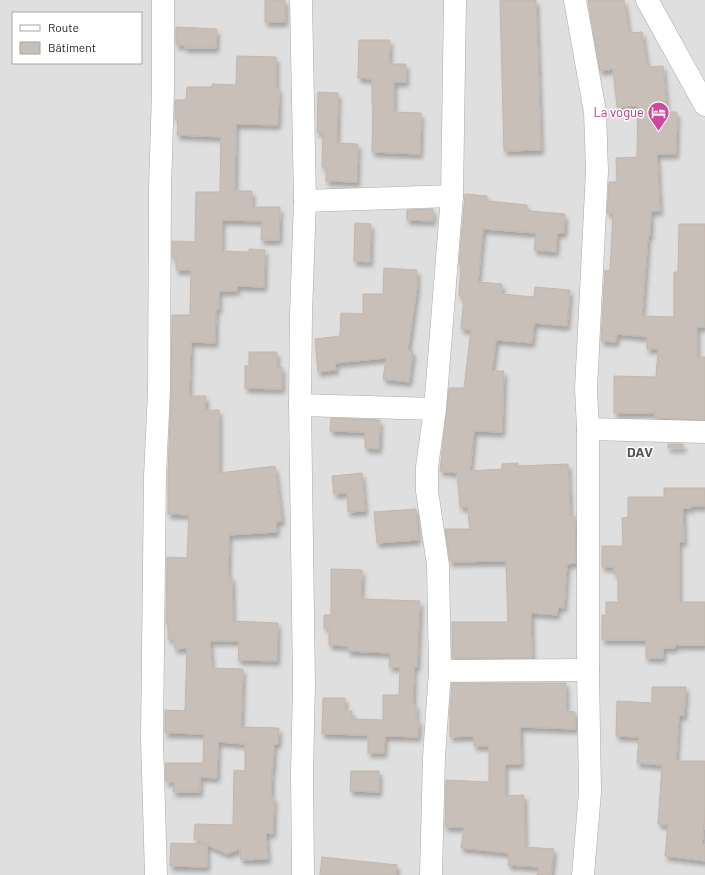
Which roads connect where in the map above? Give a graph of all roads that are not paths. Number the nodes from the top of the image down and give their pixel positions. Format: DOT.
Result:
graph roads {
  1 [pos="163,0"];
  2 [pos="301,0"];
  3 [pos="455,0"];
  4 [pos="575,0"];
  5 [pos="647,0"];
  6 [pos="705,105"];
  7 [pos="452,196"];
  8 [pos="305,201"];
  9 [pos="300,406"];
  10 [pos="435,409"];
  11 [pos="588,429"];
  12 [pos="705,432"];
  13 [pos="588,670"];
  14 [pos="440,671"];
  15 [pos="156,875"];
  16 [pos="303,875"];
  17 [pos="431,875"];
  18 [pos="583,875"];
  1 -- 15 [label="street"];
  2 -- 8 [label="street"];
  3 -- 7 [label="street"];
  4 -- 11 [label="street"];
  5 -- 6 [label="street"];
  7 -- 8 [label="street"];
  7 -- 10 [label="street"];
  8 -- 9 [label="street"];
  9 -- 10 [label="street"];
  9 -- 16 [label="street"];
  10 -- 14 [label="street"];
  11 -- 12 [label="street"];
  11 -- 13 [label="street"];
  13 -- 14 [label="street"];
  13 -- 18 [label="street"];
  14 -- 17 [label="street"];
}
